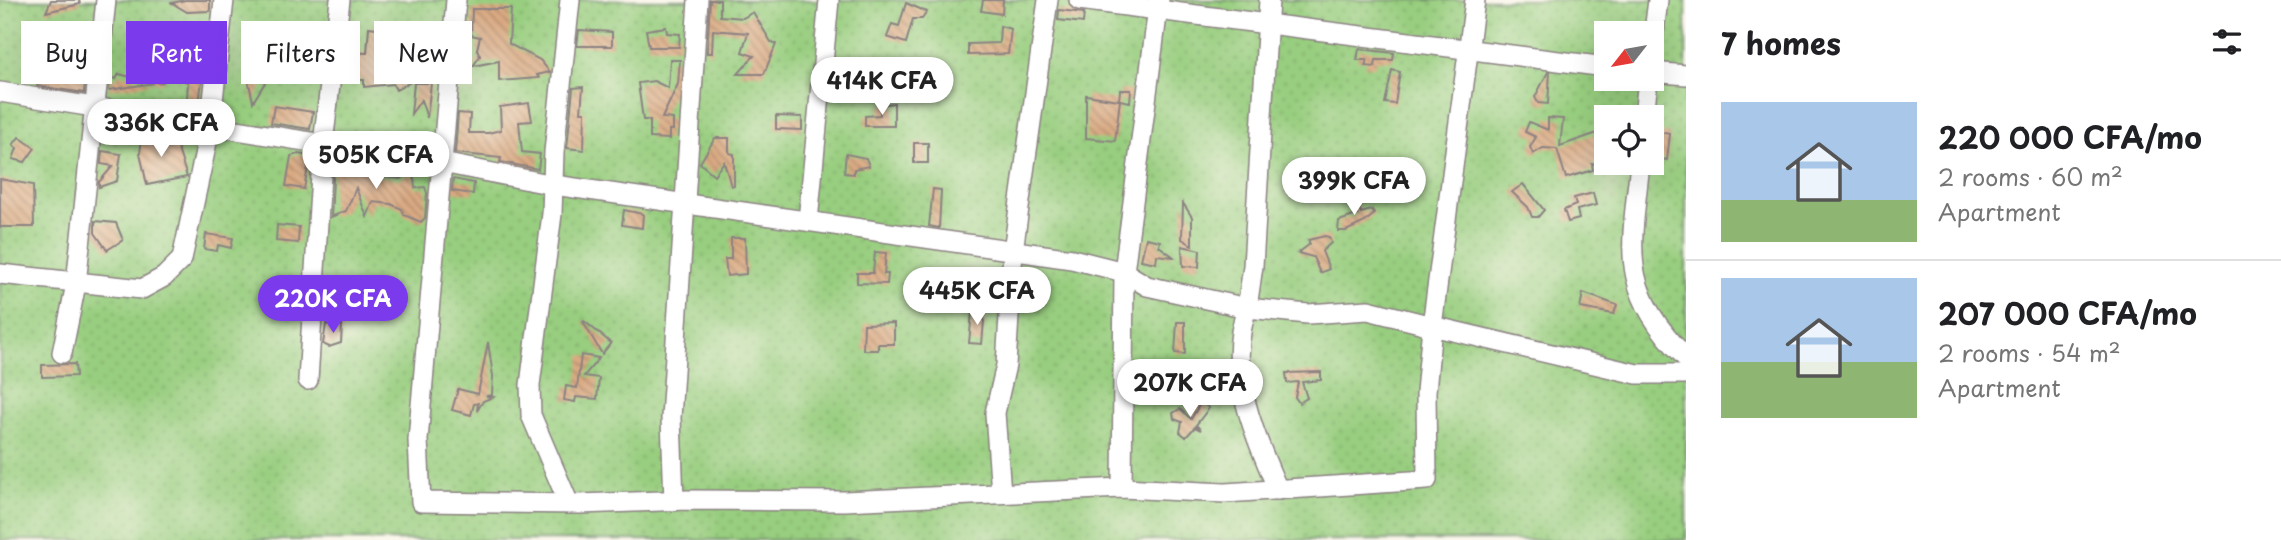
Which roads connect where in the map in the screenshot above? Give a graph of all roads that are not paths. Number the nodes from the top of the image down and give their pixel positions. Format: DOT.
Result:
graph roads {
  1 [pos="106,0"];
  2 [pos="225,0"];
  3 [pos="340,0"];
  4 [pos="456,0"];
  5 [pos="570,0"];
  6 [pos="698,0"];
  7 [pos="829,0"];
  8 [pos="1048,0"];
  9 [pos="1079,0"];
  10 [pos="1269,0"];
  11 [pos="1475,0"];
  12 [pos="1658,0"];
  13 [pos="1158,5"];
  14 [pos="1655,21"];
  15 [pos="1267,24"];
  16 [pos="1467,49"];
  17 [pos="1594,65"];
  18 [pos="1664,73"];
  19 [pos="1686,75"];
  20 [pos="0,92"];
  21 [pos="95,109"];
  22 [pos="210,128"];
  23 [pos="323,144"];
  24 [pos="442,163"];
  25 [pos="1639,175"];
  26 [pos="555,185"];
  27 [pos="684,204"];
  28 [pos="807,221"];
  29 [pos="1013,251"];
  30 [pos="1124,272"];
  31 [pos="0,274"];
  32 [pos="76,284"];
  33 [pos="1247,308"];
  34 [pos="1432,326"];
  35 [pos="62,353"];
  36 [pos="1686,358"];
  37 [pos="1686,374"];
  38 [pos="309,380"];
  39 [pos="1122,488"];
  40 [pos="1278,490"];
  41 [pos="1001,493"];
  42 [pos="674,501"];
  43 [pos="569,504"];
  1 -- 21 [label="street"];
  2 -- 22 [label="street"];
  3 -- 23 [label="street"];
  4 -- 24 [label="street"];
  5 -- 26 [label="street"];
  6 -- 27 [label="street"];
  7 -- 28 [label="street"];
  8 -- 29 [label="street"];
  9 -- 13 [label="street"];
  10 -- 15 [label="street"];
  11 -- 16 [label="street"];
  12 -- 14 [label="street"];
  13 -- 15 [label="street"];
  13 -- 30 [label="street"];
  15 -- 16 [label="street"];
  15 -- 33 [label="street"];
  16 -- 17 [label="street"];
  16 -- 34 [label="street"];
  18 -- 19 [label="street"];
  20 -- 21 [label="street"];
  21 -- 22 [label="street"];
  21 -- 32 [label="street"];
  22 -- 23 [label="street"];
  22 -- 32 [label="street"];
  23 -- 24 [label="street"];
  23 -- 38 [label="street"];
  24 -- 26 [label="street"];
  24 -- 43 [label="street"];
  25 -- 36 [label="street"];
  26 -- 27 [label="street"];
  26 -- 43 [label="street"];
  27 -- 28 [label="street"];
  27 -- 42 [label="street"];
  28 -- 29 [label="street"];
  29 -- 30 [label="street"];
  29 -- 41 [label="street"];
  30 -- 33 [label="street"];
  30 -- 39 [label="street"];
  31 -- 32 [label="street"];
  32 -- 35 [label="street"];
  33 -- 34 [label="street"];
  33 -- 40 [label="street"];
  34 -- 37 [label="street"];
  34 -- 40 [label="street"];
  39 -- 40 [label="street"];
  39 -- 41 [label="street"];
  41 -- 42 [label="street"];
  42 -- 43 [label="street"];
}
